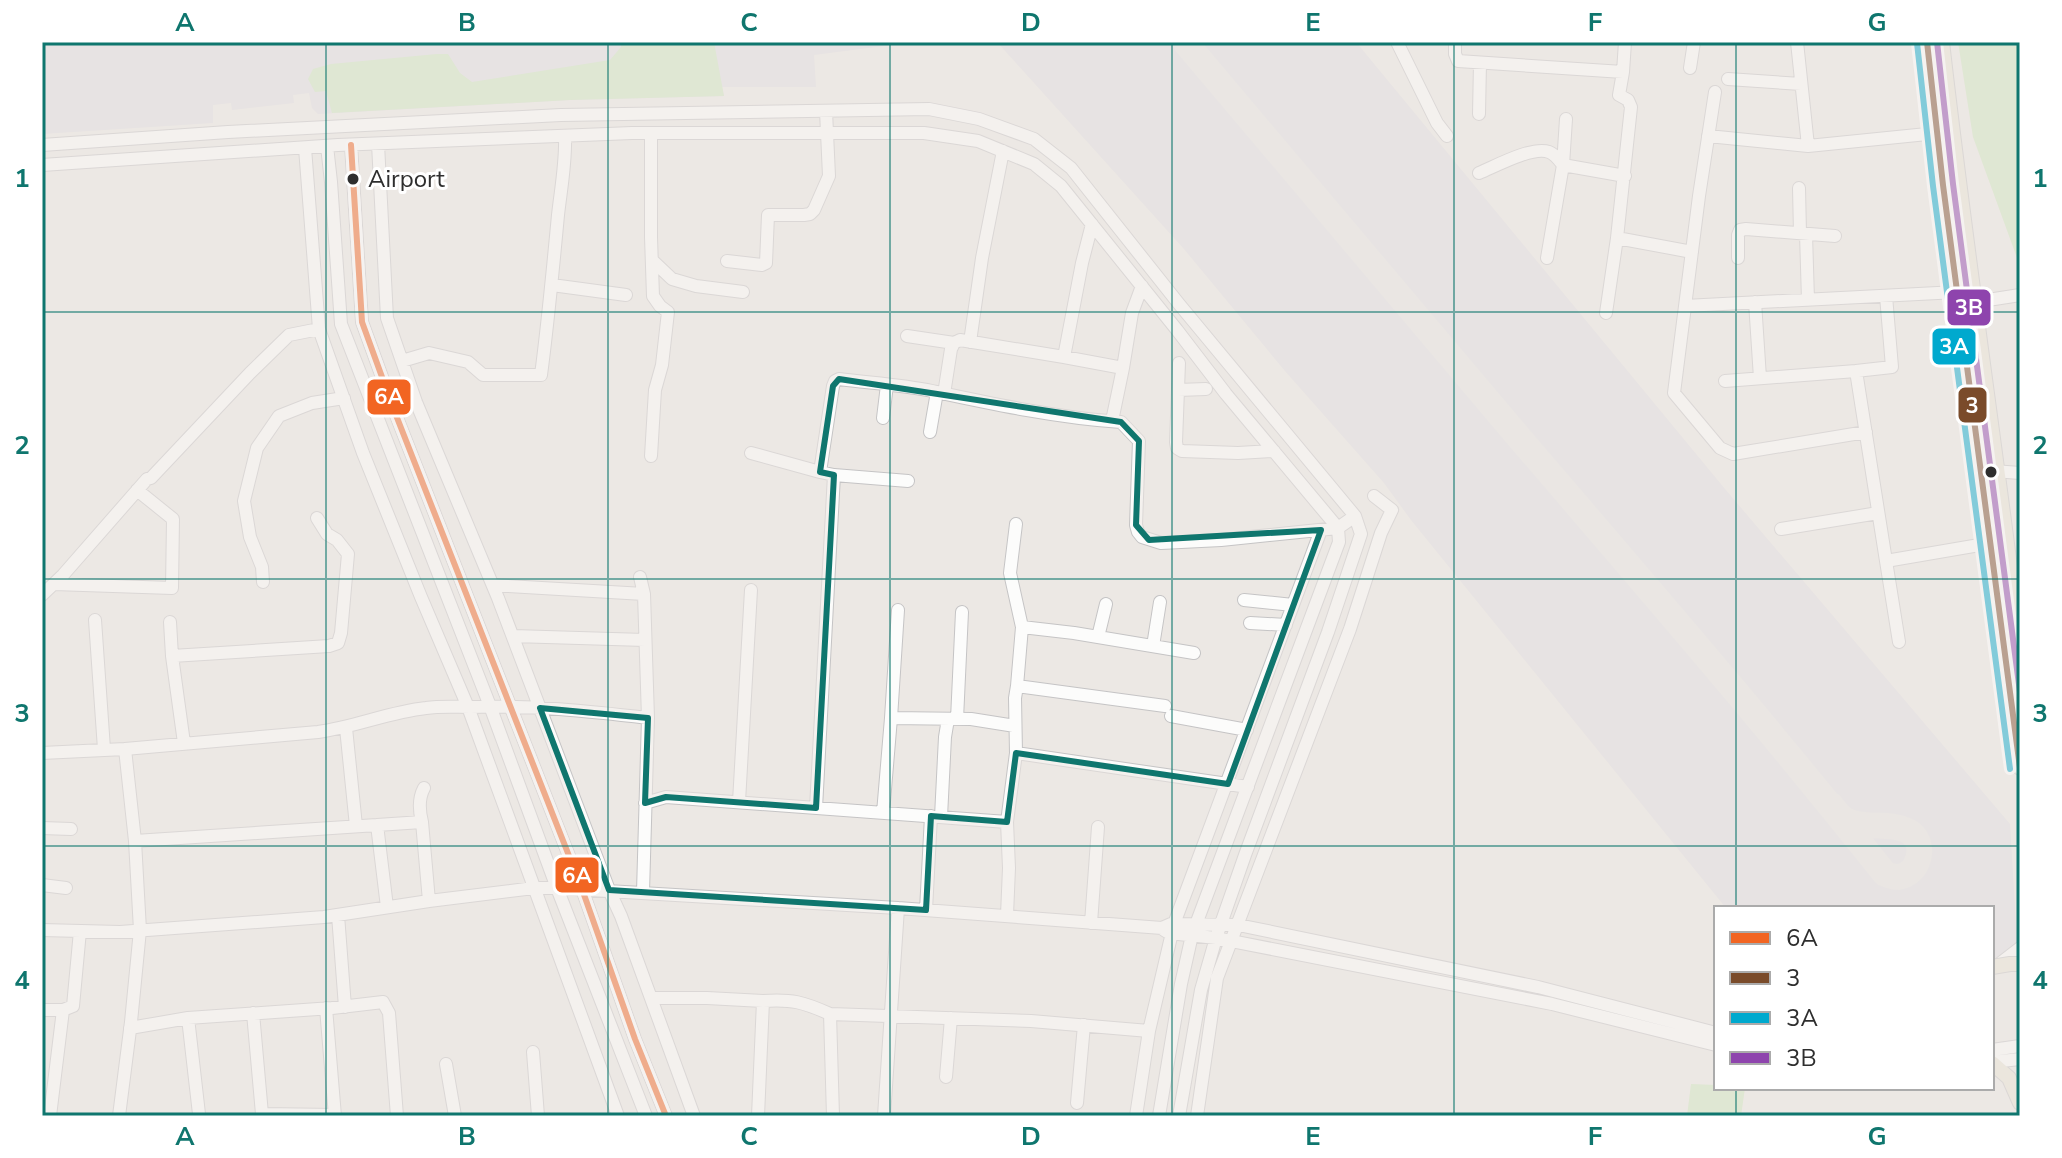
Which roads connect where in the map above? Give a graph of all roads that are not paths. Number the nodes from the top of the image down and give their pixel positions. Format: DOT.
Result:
graph roads {
  1 [pos="1397,42"];
  2 [pos="1455,42"];
  3 [pos="1625,42"];
  4 [pos="1694,42"];
  5 [pos="1797,42"];
  6 [pos="1927,42"];
  7 [pos="1942,42"];
  8 [pos="1480,63"];
  9 [pos="1690,68"];
  10 [pos="1623,72"];
  11 [pos="1728,79"];
  12 [pos="1801,84"];
  13 [pos="1715,92"];
  14 [pos="826,111"];
  15 [pos="658,114"];
  16 [pos="1479,114"];
  17 [pos="1566,119"];
  18 [pos="342,126"];
  19 [pos="655,133"];
  20 [pos="1937,133"];
  21 [pos="827,134"];
  22 [pos="565,136"];
  23 [pos="1447,136"];
  24 [pos="1708,136"];
  25 [pos="378,144"];
  26 [pos="42,145"];
  27 [pos="339,145"];
  28 [pos="1808,146"];
  29 [pos="305,148"];
  30 [pos="1003,151"];
  31 [pos="42,165"];
  32 [pos="1563,165"];
  33 [pos="1479,173"];
  34 [pos="1625,176"];
  35 [pos="1799,188"];
  36 [pos="1092,224"];
  37 [pos="1803,233"];
  38 [pos="1835,236"];
  39 [pos="1617,238"];
  40 [pos="1692,252"];
  41 [pos="1547,258"];
  42 [pos="1738,258"];
  43 [pos="652,260"];
  44 [pos="727,261"];
  45 [pos="552,285"];
  46 [pos="1142,286"];
  47 [pos="743,292"];
  48 [pos="1957,292"];
  49 [pos="626,295"];
  50 [pos="2020,295"];
  51 [pos="1886,296"];
  52 [pos="1808,300"];
  53 [pos="1755,302"];
  54 [pos="1975,302"];
  55 [pos="1685,306"];
  56 [pos="1606,313"];
  57 [pos="319,329"];
  58 [pos="907,336"];
  59 [pos="970,342"];
  60 [pos="954,343"];
  61 [pos="1064,357"];
  62 [pos="402,361"];
  63 [pos="1179,363"];
  64 [pos="1123,368"];
  65 [pos="1856,371"];
  66 [pos="1760,378"];
  67 [pos="1725,381"];
  68 [pos="887,385"];
  69 [pos="1206,389"];
  70 [pos="1178,390"];
  71 [pos="940,393"];
  72 [pos="344,398"];
  73 [pos="883,418"];
  74 [pos="1112,421"];
  75 [pos="930,432"];
  76 [pos="1866,432"];
  77 [pos="1274,451"];
  78 [pos="751,453"];
  79 [pos="651,456"];
  80 [pos="1980,470"];
  81 [pos="820,472"];
  82 [pos="1998,472"];
  83 [pos="2020,473"];
  84 [pos="834,475"];
  85 [pos="908,481"];
  86 [pos="137,490"];
  87 [pos="1374,496"];
  88 [pos="1878,513"];
  89 [pos="1355,516"];
  90 [pos="317,518"];
  91 [pos="1016,524"];
  92 [pos="1338,528"];
  93 [pos="1781,529"];
  94 [pos="1321,530"];
  95 [pos="1991,543"];
  96 [pos="1886,561"];
  97 [pos="640,577"];
  98 [pos="263,582"];
  99 [pos="54,584"];
  100 [pos="493,585"];
  101 [pos="751,590"];
  102 [pos="644,594"];
  103 [pos="42,595"];
  104 [pos="1244,600"];
  105 [pos="1160,602"];
  106 [pos="1106,604"];
  107 [pos="1293,605"];
  108 [pos="898,610"];
  109 [pos="962,612"];
  110 [pos="95,620"];
  111 [pos="170,622"];
  112 [pos="1250,623"];
  113 [pos="1286,625"];
  114 [pos="1022,627"];
  115 [pos="513,636"];
  116 [pos="1098,637"];
  117 [pos="645,640"];
  118 [pos="1899,642"];
  119 [pos="2020,645"];
  120 [pos="1153,646"];
  121 [pos="1194,653"];
  122 [pos="172,656"];
  123 [pos="1017,686"];
  124 [pos="490,706"];
  125 [pos="511,706"];
  126 [pos="468,707"];
  127 [pos="540,708"];
  128 [pos="648,718"];
  129 [pos="891,718"];
  130 [pos="952,719"];
  131 [pos="1015,726"];
  132 [pos="346,728"];
  133 [pos="1247,730"];
  134 [pos="184,743"];
  135 [pos="104,749"];
  136 [pos="125,749"];
  137 [pos="42,753"];
  138 [pos="1016,753"];
  139 [pos="2020,768"];
  140 [pos="1228,784"];
  141 [pos="1248,787"];
  142 [pos="424,788"];
  143 [pos="739,802"];
  144 [pos="645,803"];
  145 [pos="816,808"];
  146 [pos="42,813"];
  147 [pos="883,813"];
  148 [pos="936,817"];
  149 [pos="422,822"];
  150 [pos="1007,822"];
  151 [pos="377,825"];
  152 [pos="356,826"];
  153 [pos="1098,827"];
  154 [pos="42,828"];
  155 [pos="71,829"];
  156 [pos="135,841"];
  157 [pos="42,885"];
  158 [pos="66,888"];
  159 [pos="534,888"];
  160 [pos="557,888"];
  161 [pos="582,889"];
  162 [pos="609,890"];
  163 [pos="643,892"];
  164 [pos="429,901"];
  165 [pos="387,907"];
  166 [pos="898,908"];
  167 [pos="926,910"];
  168 [pos="338,915"];
  169 [pos="1007,915"];
  170 [pos="1091,923"];
  171 [pos="1221,924"];
  172 [pos="1239,925"];
  173 [pos="1169,928"];
  174 [pos="42,930"];
  175 [pos="140,930"];
  176 [pos="1193,930"];
  177 [pos="80,931"];
  178 [pos="1216,938"];
  179 [pos="1232,942"];
  180 [pos="2020,948"];
  181 [pos="2020,964"];
  182 [pos="1994,967"];
  183 [pos="1994,968"];
  184 [pos="651,998"];
  185 [pos="763,1001"];
  186 [pos="345,1007"];
  187 [pos="326,1008"];
  188 [pos="42,1010"];
  189 [pos="63,1010"];
  190 [pos="253,1013"];
  191 [pos="830,1014"];
  192 [pos="891,1015"];
  193 [pos="188,1018"];
  194 [pos="951,1018"];
  195 [pos="1084,1025"];
  196 [pos="130,1028"];
  197 [pos="1149,1031"];
  198 [pos="1714,1032"];
  199 [pos="1714,1044"];
  200 [pos="2020,1046"];
  201 [pos="1994,1050"];
  202 [pos="533,1052"];
  203 [pos="2020,1059"];
  204 [pos="1994,1063"];
  205 [pos="446,1064"];
  206 [pos="1994,1065"];
  207 [pos="42,1069"];
  208 [pos="56,1071"];
  209 [pos="946,1077"];
  210 [pos="1077,1103"];
  211 [pos="2020,1103"];
  212 [pos="199,1114"];
  213 [pos="50,1116"];
  214 [pos="119,1116"];
  215 [pos="335,1116"];
  216 [pos="397,1116"];
  217 [pos="455,1116"];
  218 [pos="538,1116"];
  219 [pos="618,1116"];
  220 [pos="646,1116"];
  221 [pos="666,1116"];
  222 [pos="694,1116"];
  223 [pos="758,1116"];
  224 [pos="833,1116"];
  225 [pos="884,1116"];
  226 [pos="1136,1116"];
  227 [pos="1159,1116"];
  228 [pos="1179,1116"];
  229 [pos="1197,1116"];
  1 -- 23 [label="street"];
  2 -- 8 [label="street"];
  3 -- 10 [label="street"];
  4 -- 9 [label="street"];
  5 -- 12 [label="street"];
  6 -- 20 [label="main road"];
  7 -- 54 [label="main road"];
  8 -- 10 [label="street"];
  8 -- 16 [label="street"];
  10 -- 34 [label="street"];
  11 -- 12 [label="street"];
  12 -- 28 [label="street"];
  13 -- 24 [label="street"];
  14 -- 15 [label="street"];
  14 -- 21 [label="street"];
  14 -- 89 [label="street"];
  15 -- 18 [label="street"];
  15 -- 19 [label="street"];
  17 -- 32 [label="street"];
  18 -- 26 [label="street"];
  18 -- 27 [label="street"];
  19 -- 21 [label="street"];
  19 -- 22 [label="street"];
  19 -- 43 [label="street"];
  20 -- 28 [label="street"];
  20 -- 48 [label="main road"];
  21 -- 30 [label="street"];
  21 -- 44 [label="street"];
  22 -- 25 [label="street"];
  22 -- 45 [label="street"];
  24 -- 28 [label="street"];
  24 -- 40 [label="street"];
  25 -- 27 [label="street"];
  25 -- 62 [label="street"];
  27 -- 29 [label="street"];
  27 -- 124 [label="street"];
  27 -- 125 [label="street"];
  29 -- 31 [label="street"];
  29 -- 57 [label="street"];
  30 -- 36 [label="street"];
  30 -- 59 [label="street"];
  32 -- 33 [label="street"];
  32 -- 34 [label="street"];
  32 -- 41 [label="street"];
  34 -- 39 [label="street"];
  35 -- 37 [label="street"];
  36 -- 46 [label="street"];
  36 -- 61 [label="street"];
  37 -- 38 [label="street"];
  37 -- 42 [label="street"];
  37 -- 52 [label="street"];
  39 -- 40 [label="street"];
  39 -- 56 [label="street"];
  40 -- 55 [label="street"];
  43 -- 47 [label="street"];
  43 -- 79 [label="street"];
  45 -- 49 [label="street"];
  45 -- 62 [label="street"];
  46 -- 64 [label="street"];
  46 -- 77 [label="street"];
  48 -- 51 [label="street"];
  48 -- 80 [label="main road"];
  50 -- 54 [label="street"];
  51 -- 52 [label="street"];
  51 -- 65 [label="street"];
  52 -- 53 [label="street"];
  53 -- 55 [label="street"];
  53 -- 66 [label="street"];
  54 -- 82 [label="main road"];
  55 -- 76 [label="street"];
  57 -- 72 [label="street"];
  57 -- 86 [label="street"];
  58 -- 60 [label="street"];
  59 -- 60 [label="street"];
  59 -- 61 [label="street"];
  60 -- 71 [label="street"];
  61 -- 64 [label="street"];
  62 -- 100 [label="street"];
  63 -- 70 [label="street"];
  64 -- 74 [label="street"];
  65 -- 66 [label="street"];
  65 -- 76 [label="street"];
  66 -- 67 [label="street"];
  68 -- 71 [label="street"];
  68 -- 73 [label="street"];
  68 -- 81 [label="street"];
  69 -- 70 [label="street"];
  70 -- 77 [label="street"];
  71 -- 74 [label="street"];
  71 -- 75 [label="street"];
  72 -- 98 [label="street"];
  72 -- 126 [label="street"];
  74 -- 94 [label="street"];
  76 -- 88 [label="street"];
  77 -- 92 [label="street"];
  78 -- 81 [label="street"];
  80 -- 82 [label="street"];
  80 -- 95 [label="main road"];
  81 -- 84 [label="street"];
  82 -- 83 [label="street"];
  82 -- 119 [label="main road"];
  84 -- 85 [label="street"];
  84 -- 145 [label="street"];
  86 -- 99 [label="street"];
  86 -- 99 [label="street"];
  87 -- 172 [label="street"];
  88 -- 93 [label="street"];
  88 -- 96 [label="street"];
  89 -- 92 [label="street"];
  89 -- 171 [label="street"];
  90 -- 122 [label="street"];
  91 -- 114 [label="street"];
  92 -- 94 [label="street"];
  92 -- 141 [label="street"];
  94 -- 107 [label="street"];
  95 -- 96 [label="street"];
  95 -- 139 [label="main road"];
  96 -- 118 [label="street"];
  97 -- 102 [label="street"];
  99 -- 103 [label="street"];
  100 -- 102 [label="street"];
  100 -- 115 [label="street"];
  101 -- 143 [label="street"];
  102 -- 117 [label="street"];
  104 -- 107 [label="street"];
  105 -- 120 [label="street"];
  106 -- 116 [label="street"];
  107 -- 113 [label="street"];
  108 -- 129 [label="street"];
  109 -- 130 [label="street"];
  110 -- 135 [label="street"];
  111 -- 122 [label="street"];
  112 -- 113 [label="street"];
  113 -- 133 [label="street"];
  114 -- 116 [label="street"];
  114 -- 123 [label="street"];
  115 -- 117 [label="street"];
  115 -- 127 [label="street"];
  116 -- 120 [label="street"];
  117 -- 128 [label="street"];
  120 -- 121 [label="street"];
  122 -- 134 [label="street"];
  123 -- 131 [label="street"];
  123 -- 133 [label="street"];
  124 -- 125 [label="street"];
  124 -- 126 [label="street"];
  124 -- 160 [label="street"];
  125 -- 127 [label="street"];
  125 -- 161 [label="street"];
  126 -- 132 [label="street"];
  126 -- 159 [label="street"];
  127 -- 128 [label="street"];
  127 -- 162 [label="street"];
  128 -- 144 [label="street"];
  129 -- 130 [label="street"];
  129 -- 147 [label="street"];
  130 -- 131 [label="street"];
  130 -- 148 [label="street"];
  131 -- 138 [label="street"];
  132 -- 134 [label="street"];
  132 -- 152 [label="street"];
  133 -- 140 [label="street"];
  134 -- 136 [label="street"];
  135 -- 136 [label="street"];
  135 -- 137 [label="street"];
  136 -- 156 [label="street"];
  138 -- 140 [label="street"];
  138 -- 150 [label="street"];
  140 -- 141 [label="street"];
  140 -- 173 [label="street"];
  141 -- 176 [label="street"];
  142 -- 149 [label="street"];
  143 -- 144 [label="street"];
  143 -- 145 [label="street"];
  144 -- 163 [label="street"];
  145 -- 147 [label="street"];
  146 -- 154 [label="street"];
  147 -- 148 [label="street"];
  148 -- 150 [label="street"];
  148 -- 167 [label="street"];
  149 -- 151 [label="street"];
  149 -- 164 [label="street"];
  150 -- 169 [label="street"];
  151 -- 152 [label="street"];
  151 -- 165 [label="street"];
  152 -- 156 [label="street"];
  153 -- 170 [label="street"];
  154 -- 155 [label="street"];
  156 -- 175 [label="street"];
  157 -- 158 [label="street"];
  159 -- 160 [label="street"];
  159 -- 164 [label="street"];
  159 -- 219 [label="street"];
  160 -- 161 [label="street"];
  160 -- 220 [label="street"];
  161 -- 162 [label="street"];
  161 -- 221 [label="street"];
  162 -- 163 [label="street"];
  162 -- 184 [label="street"];
  163 -- 166 [label="street"];
  164 -- 165 [label="street"];
  165 -- 168 [label="street"];
  166 -- 167 [label="street"];
  166 -- 192 [label="street"];
  167 -- 169 [label="street"];
  168 -- 175 [label="street"];
  168 -- 186 [label="street"];
  169 -- 170 [label="street"];
  170 -- 173 [label="street"];
  171 -- 172 [label="street"];
  171 -- 176 [label="street"];
  171 -- 178 [label="street"];
  172 -- 179 [label="street"];
  172 -- 198 [label="street"];
  173 -- 176 [label="street"];
  173 -- 197 [label="street"];
  174 -- 177 [label="street"];
  175 -- 177 [label="street"];
  175 -- 196 [label="street"];
  176 -- 178 [label="street"];
  176 -- 227 [label="street"];
  177 -- 189 [label="street"];
  178 -- 179 [label="street"];
  178 -- 228 [label="street"];
  179 -- 199 [label="street"];
  179 -- 229 [label="street"];
  180 -- 182 [label="street"];
  181 -- 183 [label="main road, bridge"];
  184 -- 185 [label="street"];
  184 -- 222 [label="street"];
  185 -- 191 [label="street"];
  185 -- 223 [label="street"];
  186 -- 187 [label="street"];
  186 -- 216 [label="street"];
  187 -- 190 [label="street"];
  187 -- 215 [label="street"];
  188 -- 189 [label="street"];
  189 -- 208 [label="street"];
  190 -- 193 [label="street"];
  190 -- 215 [label="street"];
  191 -- 192 [label="street"];
  191 -- 224 [label="street"];
  192 -- 194 [label="street"];
  192 -- 225 [label="street"];
  193 -- 196 [label="street"];
  193 -- 212 [label="street"];
  194 -- 195 [label="street"];
  194 -- 209 [label="street"];
  195 -- 197 [label="street"];
  195 -- 210 [label="street"];
  196 -- 214 [label="street"];
  197 -- 226 [label="street"];
  200 -- 201 [label="street"];
  202 -- 218 [label="street"];
  203 -- 204 [label="street"];
  205 -- 217 [label="street"];
  206 -- 211 [label="main road"];
  207 -- 208 [label="street"];
  208 -- 213 [label="street"];
}
